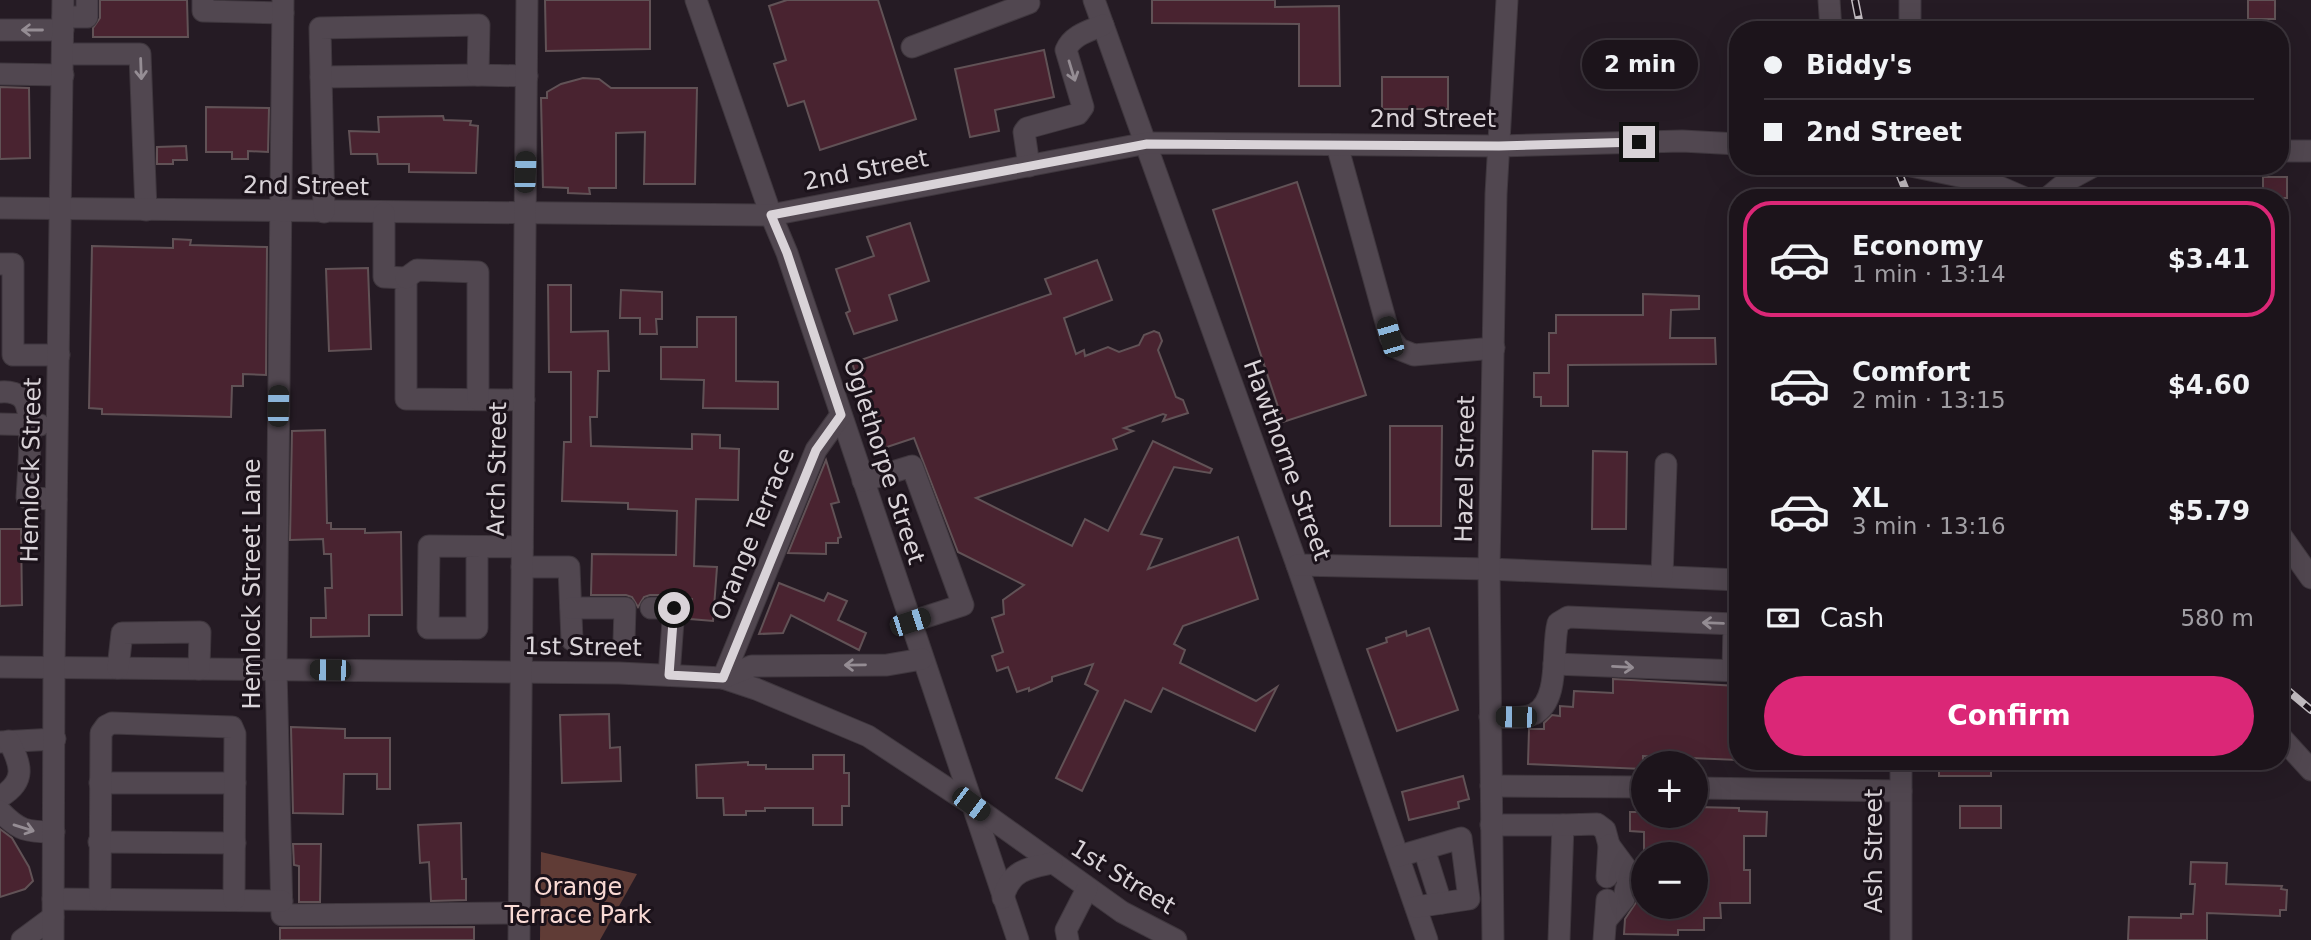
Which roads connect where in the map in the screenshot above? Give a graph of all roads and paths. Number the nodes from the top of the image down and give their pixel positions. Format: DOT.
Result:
graph roads {
  1 [pos="87,0"];
  2 [pos="203,0"];
  3 [pos="527,0"];
  4 [pos="696,0"];
  5 [pos="1028,0"];
  6 [pos="1094,0"];
  7 [pos="1507,0"];
  8 [pos="1829,0"];
  9 [pos="1910,0"];
  10 [pos="283,6"];
  11 [pos="63,15"];
  12 [pos="1830,21"];
  13 [pos="1910,21"];
  14 [pos="1103,25"];
  15 [pos="0,30"];
  16 [pos="912,47"];
  17 [pos="63,64"];
  18 [pos="0,74"];
  19 [pos="478,75"];
  20 [pos="321,76"];
  21 [pos="527,76"];
  22 [pos="1147,144"];
  23 [pos="1729,144"];
  24 [pos="1337,145"];
  25 [pos="1499,146"];
  26 [pos="2289,151"];
  27 [pos="2311,151"];
  28 [pos="1029,166"];
  29 [pos="1958,175"];
  30 [pos="2077,175"];
  31 [pos="2003,189"];
  32 [pos="2058,189"];
  33 [pos="0,208"];
  34 [pos="61,209"];
  35 [pos="146,210"];
  36 [pos="280,212"];
  37 [pos="324,212"];
  38 [pos="384,213"];
  39 [pos="524,214"];
  40 [pos="771,215"];
  41 [pos="0,264"];
  42 [pos="406,278"];
  43 [pos="1494,348"];
  44 [pos="58,355"];
  45 [pos="0,391"];
  46 [pos="478,400"];
  47 [pos="524,400"];
  48 [pos="841,415"];
  49 [pos="0,424"];
  50 [pos="29,425"];
  51 [pos="57,425"];
  52 [pos="1666,464"];
  53 [pos="863,481"];
  54 [pos="56,499"];
  55 [pos="477,547"];
  56 [pos="2289,547"];
  57 [pos="522,557"];
  58 [pos="1297,565"];
  59 [pos="1489,569"];
  60 [pos="1662,576"];
  61 [pos="2311,578"];
  62 [pos="1729,580"];
  63 [pos="571,608"];
  64 [pos="635,608"];
  65 [pos="910,622"];
  66 [pos="1729,624"];
  67 [pos="572,640"];
  68 [pos="624,641"];
  69 [pos="922,659"];
  70 [pos="1555,664"];
  71 [pos="0,667"];
  72 [pos="54,668"];
  73 [pos="118,668"];
  74 [pos="199,669"];
  75 [pos="276,669"];
  76 [pos="1729,671"];
  77 [pos="520,672"];
  78 [pos="669,675"];
  79 [pos="723,678"];
  80 [pos="1490,717"];
  81 [pos="55,739"];
  82 [pos="4,741"];
  83 [pos="2289,746"];
  84 [pos="1901,770"];
  85 [pos="2311,770"];
  86 [pos="100,783"];
  87 [pos="235,783"];
  88 [pos="1491,786"];
  89 [pos="1631,787"];
  90 [pos="1708,788"];
  91 [pos="1901,791"];
  92 [pos="0,797"];
  93 [pos="971,804"];
  94 [pos="0,811"];
  95 [pos="1492,825"];
  96 [pos="1563,825"];
  97 [pos="54,832"];
  98 [pos="99,842"];
  99 [pos="235,843"];
  100 [pos="1424,849"];
  101 [pos="1399,856"];
  102 [pos="1052,863"];
  103 [pos="1087,889"];
  104 [pos="1493,897"];
  105 [pos="1003,898"];
  106 [pos="100,899"];
  107 [pos="1469,899"];
  108 [pos="234,900"];
  109 [pos="1441,902"];
  110 [pos="1416,907"];
  111 [pos="53,908"];
  112 [pos="282,908"];
  113 [pos="518,913"];
  114 [pos="22,940"];
  115 [pos="53,940"];
  116 [pos="519,940"];
  117 [pos="1018,940"];
  118 [pos="1068,940"];
  119 [pos="1176,940"];
  120 [pos="1427,940"];
  121 [pos="1493,940"];
  122 [pos="1559,940"];
  123 [pos="1604,940"];
  124 [pos="1900,940"];
  1 -- 11 [label="street"];
  2 -- 10 [label="street"];
  3 -- 21 [label="street, Arch Street"];
  4 -- 40 [label="street, Oglethorpe Street"];
  5 -- 16 [label="street"];
  6 -- 14 [label="street, Hawthorne Street"];
  7 -- 25 [label="street, Hazel Street"];
  8 -- 12 [label="street"];
  9 -- 13 [label="street"];
  10 -- 36 [label="street, Hemlock Street Lane"];
  11 -- 15 [label="street, one-way"];
  11 -- 17 [label="street, Hemlock Street"];
  14 -- 22 [label="street, Hawthorne Street"];
  14 -- 28 [label="street, one-way"];
  17 -- 18 [label="street"];
  17 -- 34 [label="street, Hemlock Street"];
  17 -- 35 [label="street, one-way"];
  19 -- 20 [label="street"];
  19 -- 20 [label="street"];
  19 -- 21 [label="street"];
  20 -- 37 [label="street"];
  21 -- 39 [label="street, Arch Street"];
  22 -- 24 [label="street, 2nd Street"];
  22 -- 28 [label="street, 2nd Street"];
  22 -- 58 [label="street, Hawthorne Street"];
  23 -- 25 [label="street, 2nd Street"];
  24 -- 25 [label="street, 2nd Street"];
  24 -- 43 [label="street"];
  25 -- 43 [label="street, Hazel Street"];
  26 -- 27 [label="street"];
  28 -- 40 [label="street, 2nd Street"];
  29 -- 31 [label="street"];
  30 -- 32 [label="street"];
  33 -- 34 [label="street, 2nd Street"];
  34 -- 35 [label="street, 2nd Street"];
  34 -- 44 [label="street, Hemlock Street"];
  35 -- 36 [label="street, 2nd Street"];
  36 -- 37 [label="street, 2nd Street"];
  36 -- 75 [label="street, Hemlock Street Lane"];
  37 -- 38 [label="street, 2nd Street"];
  38 -- 39 [label="street, 2nd Street"];
  38 -- 42 [label="street"];
  39 -- 40 [label="street, 2nd Street"];
  39 -- 47 [label="street, Arch Street"];
  40 -- 48 [label="street, Oglethorpe Street"];
  41 -- 44 [label="street"];
  42 -- 46 [label="street"];
  42 -- 46 [label="street"];
  43 -- 59 [label="street, Hazel Street"];
  44 -- 51 [label="street, Hemlock Street"];
  45 -- 50 [label="street"];
  46 -- 47 [label="street"];
  47 -- 57 [label="street, Arch Street"];
  48 -- 53 [label="street, Oglethorpe Street"];
  48 -- 79 [label="street, Orange Terrace"];
  49 -- 50 [label="street"];
  50 -- 51 [label="street"];
  50 -- 54 [label="street"];
  51 -- 54 [label="street, Hemlock Street"];
  52 -- 60 [label="street"];
  53 -- 65 [label="street, Oglethorpe Street"];
  53 -- 65 [label="street"];
  54 -- 72 [label="street, Hemlock Street"];
  55 -- 57 [label="street"];
  56 -- 61 [label="street"];
  57 -- 63 [label="street"];
  57 -- 77 [label="street, Arch Street"];
  58 -- 59 [label="street"];
  58 -- 101 [label="street, Hawthorne Street"];
  59 -- 60 [label="street"];
  59 -- 80 [label="street, Hazel Street"];
  60 -- 62 [label="street"];
  63 -- 64 [label="street"];
  63 -- 67 [label="street"];
  64 -- 68 [label="street"];
  64 -- 78 [label="street"];
  65 -- 69 [label="street, Oglethorpe Street"];
  66 -- 70 [label="street, one-way"];
  69 -- 79 [label="street, one-way"];
  69 -- 93 [label="street, Oglethorpe Street"];
  70 -- 76 [label="street, one-way"];
  70 -- 80 [label="street"];
  71 -- 72 [label="street, 1st Street"];
  72 -- 73 [label="street, 1st Street"];
  72 -- 81 [label="street, Hemlock Street"];
  73 -- 74 [label="street, 1st Street"];
  73 -- 74 [label="street"];
  74 -- 75 [label="street, 1st Street"];
  75 -- 77 [label="street, 1st Street"];
  75 -- 112 [label="street, Hemlock Street Lane"];
  77 -- 78 [label="street, 1st Street"];
  77 -- 113 [label="street, Arch Street"];
  78 -- 79 [label="street, 1st Street"];
  79 -- 93 [label="street, 1st Street"];
  80 -- 88 [label="street, Hazel Street"];
  81 -- 82 [label="street"];
  81 -- 97 [label="street, Hemlock Street"];
  82 -- 92 [label="street"];
  83 -- 85 [label="street"];
  84 -- 91 [label="street, Ash Street"];
  86 -- 87 [label="street"];
  86 -- 87 [label="street"];
  86 -- 98 [label="street"];
  87 -- 99 [label="street"];
  88 -- 89 [label="street"];
  88 -- 95 [label="street, Hazel Street"];
  90 -- 91 [label="street"];
  91 -- 124 [label="street, Ash Street"];
  93 -- 102 [label="street, 1st Street"];
  93 -- 105 [label="street, Oglethorpe Street"];
  94 -- 97 [label="street, one-way"];
  95 -- 96 [label="street"];
  95 -- 104 [label="street, Hazel Street"];
  96 -- 122 [label="street"];
  96 -- 123 [label="street"];
  97 -- 111 [label="street, Hemlock Street"];
  98 -- 99 [label="street"];
  98 -- 106 [label="street"];
  99 -- 108 [label="street"];
  100 -- 101 [label="street"];
  100 -- 107 [label="street"];
  100 -- 109 [label="street"];
  101 -- 110 [label="street, Hawthorne Street"];
  102 -- 103 [label="street, 1st Street"];
  102 -- 105 [label="street"];
  103 -- 118 [label="street"];
  103 -- 119 [label="street, 1st Street"];
  104 -- 107 [label="street"];
  104 -- 121 [label="street, Hazel Street"];
  105 -- 117 [label="street, Oglethorpe Street"];
  106 -- 108 [label="street"];
  106 -- 111 [label="street"];
  107 -- 109 [label="street"];
  108 -- 112 [label="street"];
  109 -- 110 [label="street"];
  110 -- 120 [label="street, Hawthorne Street"];
  111 -- 114 [label="street"];
  111 -- 115 [label="street, Hemlock Street"];
  112 -- 113 [label="street"];
  113 -- 116 [label="street, Arch Street"];
}
